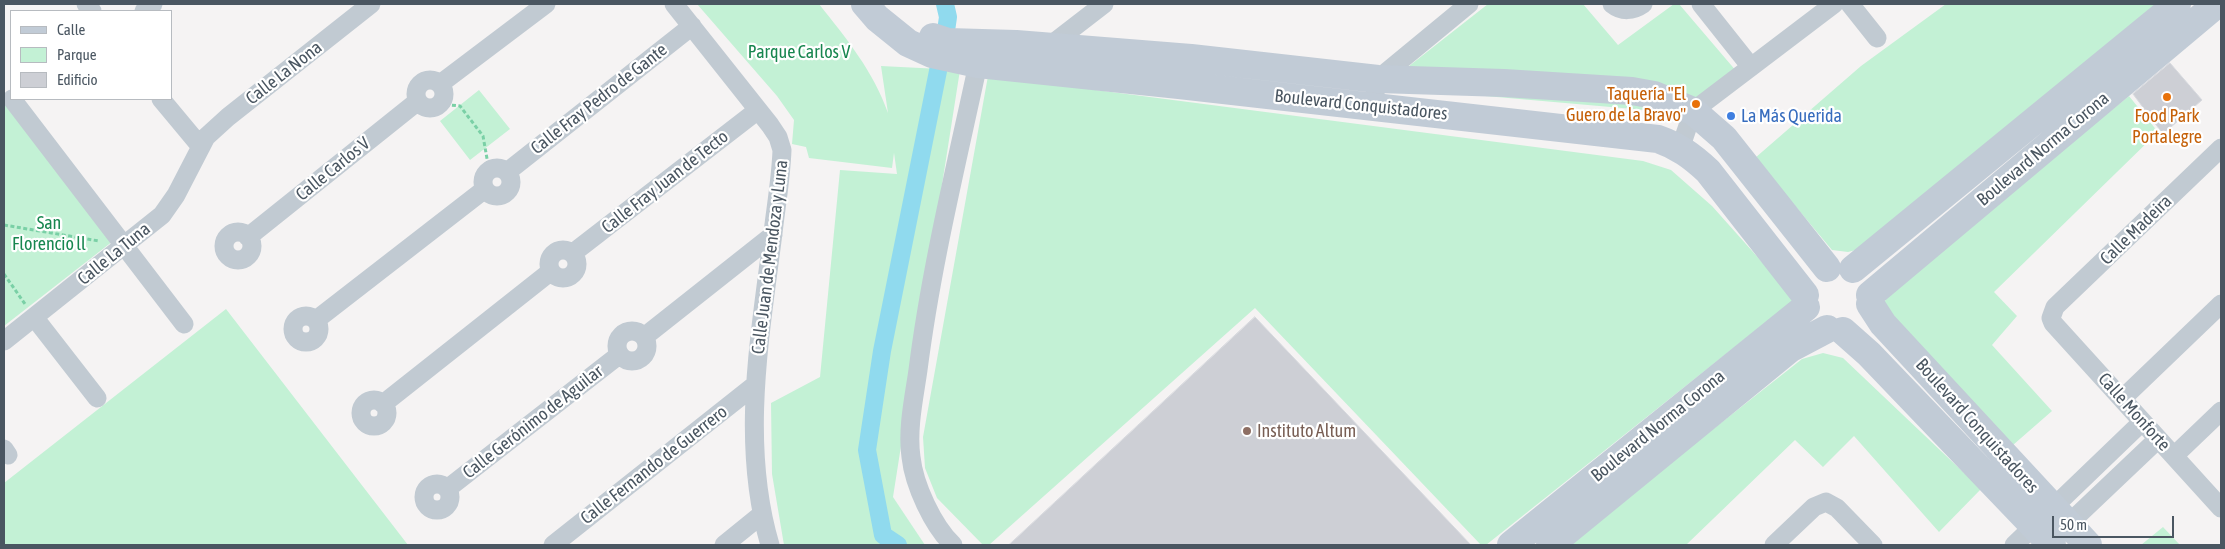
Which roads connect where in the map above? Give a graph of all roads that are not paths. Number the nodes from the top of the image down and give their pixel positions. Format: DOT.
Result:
graph roads {
  1 [pos="371,4"];
  2 [pos="546,4"];
  3 [pos="674,4"];
  4 [pos="865,4"];
  5 [pos="890,4"];
  6 [pos="1104,4"];
  7 [pos="1469,4"];
  8 [pos="1612,4"];
  9 [pos="1701,4"];
  10 [pos="1834,4"];
  11 [pos="1850,4"];
  12 [pos="2177,4"];
  13 [pos="2217,4"];
  14 [pos="1640,6"];
  15 [pos="692,26"];
  16 [pos="1877,38"];
  17 [pos="1046,48"];
  18 [pos="978,64"];
  19 [pos="1751,67"];
  20 [pos="1378,79"];
  21 [pos="440,84"];
  22 [pos="14,100"];
  23 [pos="162,100"];
  24 [pos="418,102"];
  25 [pos="1372,107"];
  26 [pos="758,110"];
  27 [pos="1693,111"];
  28 [pos="201,147"];
  29 [pos="2221,148"];
  30 [pos="1680,149"];
  31 [pos="498,171"];
  32 [pos="485,189"];
  33 [pos="773,235"];
  34 [pos="248,237"];
  35 [pos="124,246"];
  36 [pos="1840,268"];
  37 [pos="1870,300"];
  38 [pos="1805,301"];
  39 [pos="2221,304"];
  40 [pos="2052,312"];
  41 [pos="34,317"];
  42 [pos="316,320"];
  43 [pos="184,324"];
  44 [pos="1835,330"];
  45 [pos="4,341"];
  46 [pos="755,385"];
  47 [pos="96,398"];
  48 [pos="2122,399"];
  49 [pos="383,404"];
  50 [pos="2221,411"];
  51 [pos="2142,422"];
  52 [pos="2158,439"];
  53 [pos="2174,456"];
  54 [pos="447,489"];
  55 [pos="2221,508"];
  56 [pos="761,515"];
  57 [pos="2050,532"];
  58 [pos="553,545"];
  59 [pos="724,545"];
  60 [pos="770,545"];
  61 [pos="953,545"];
  62 [pos="1511,545"];
  63 [pos="1550,545"];
  64 [pos="1774,545"];
  65 [pos="1872,545"];
  66 [pos="2014,545"];
  67 [pos="2088,545"];
  1 -- 28 [label="street, Calle La Nona"];
  2 -- 21 [label="street"];
  3 -- 15 [label="street, Calle Juan de Mendoza y Luna"];
  4 -- 18 [label="street, Boulevard Conquistadores"];
  5 -- 17 [label="street, Boulevard Conquistadores"];
  6 -- 17 [label="street"];
  7 -- 20 [label="street"];
  8 -- 14 [label="street"];
  9 -- 19 [label="street"];
  10 -- 19 [label="street"];
  11 -- 16 [label="street"];
  12 -- 36 [label="street, Boulevard Norma Corona"];
  13 -- 37 [label="street, Boulevard Norma Corona"];
  15 -- 26 [label="street, Calle Juan de Mendoza y Luna"];
  15 -- 31 [label="street, Calle Fray Pedro de Gante"];
  17 -- 20 [label="street, Boulevard Conquistadores"];
  18 -- 25 [label="street, Boulevard Conquistadores"];
  18 -- 61 [label="street"];
  19 -- 27 [label="street"];
  20 -- 25 [label="street"];
  20 -- 27 [label="street, Boulevard Conquistadores"];
  21 -- 24 [label="street"];
  21 -- 24 [label="street"];
  22 -- 35 [label="street"];
  23 -- 28 [label="street"];
  24 -- 34 [label="street, Calle Carlos V"];
  25 -- 30 [label="street, Boulevard Conquistadores"];
  26 -- 33 [label="street, Calle Juan de Mendoza y Luna"];
  26 -- 49 [label="street, Calle Fray Juan de Tecto"];
  27 -- 30 [label="street"];
  27 -- 36 [label="street, Boulevard Conquistadores"];
  28 -- 35 [label="street, Calle La Tuna"];
  29 -- 40 [label="street, Calle Madeira"];
  30 -- 38 [label="street, Boulevard Conquistadores"];
  31 -- 32 [label="street"];
  31 -- 32 [label="street"];
  32 -- 42 [label="street"];
  33 -- 46 [label="street, Calle Juan de Mendoza y Luna"];
  33 -- 54 [label="street, Calle Gerónimo de Aguilar"];
  35 -- 41 [label="street, Calle La Tuna"];
  35 -- 43 [label="street"];
  36 -- 37 [label="street"];
  36 -- 38 [label="street"];
  37 -- 44 [label="street"];
  37 -- 57 [label="street, Boulevard Conquistadores"];
  38 -- 44 [label="street"];
  38 -- 62 [label="street, Boulevard Norma Corona"];
  39 -- 48 [label="street"];
  40 -- 48 [label="street, Calle Monforte"];
  41 -- 45 [label="street, Calle La Tuna"];
  41 -- 47 [label="street"];
  44 -- 57 [label="street, Boulevard Conquistadores"];
  44 -- 63 [label="street, Boulevard Norma Corona"];
  46 -- 56 [label="street, Calle Juan de Mendoza y Luna"];
  46 -- 58 [label="street, Calle Fernando de Guerrero"];
  48 -- 51 [label="street, Calle Monforte"];
  50 -- 53 [label="street"];
  51 -- 52 [label="street, Calle Monforte"];
  51 -- 57 [label="street"];
  52 -- 53 [label="street, Calle Monforte"];
  52 -- 57 [label="street"];
  53 -- 55 [label="street, Calle Monforte"];
  56 -- 59 [label="street"];
  56 -- 60 [label="street, Calle Juan de Mendoza y Luna"];
  57 -- 66 [label="street"];
  57 -- 67 [label="street, Boulevard Conquistadores"];
  64 -- 65 [label="street"];
}
